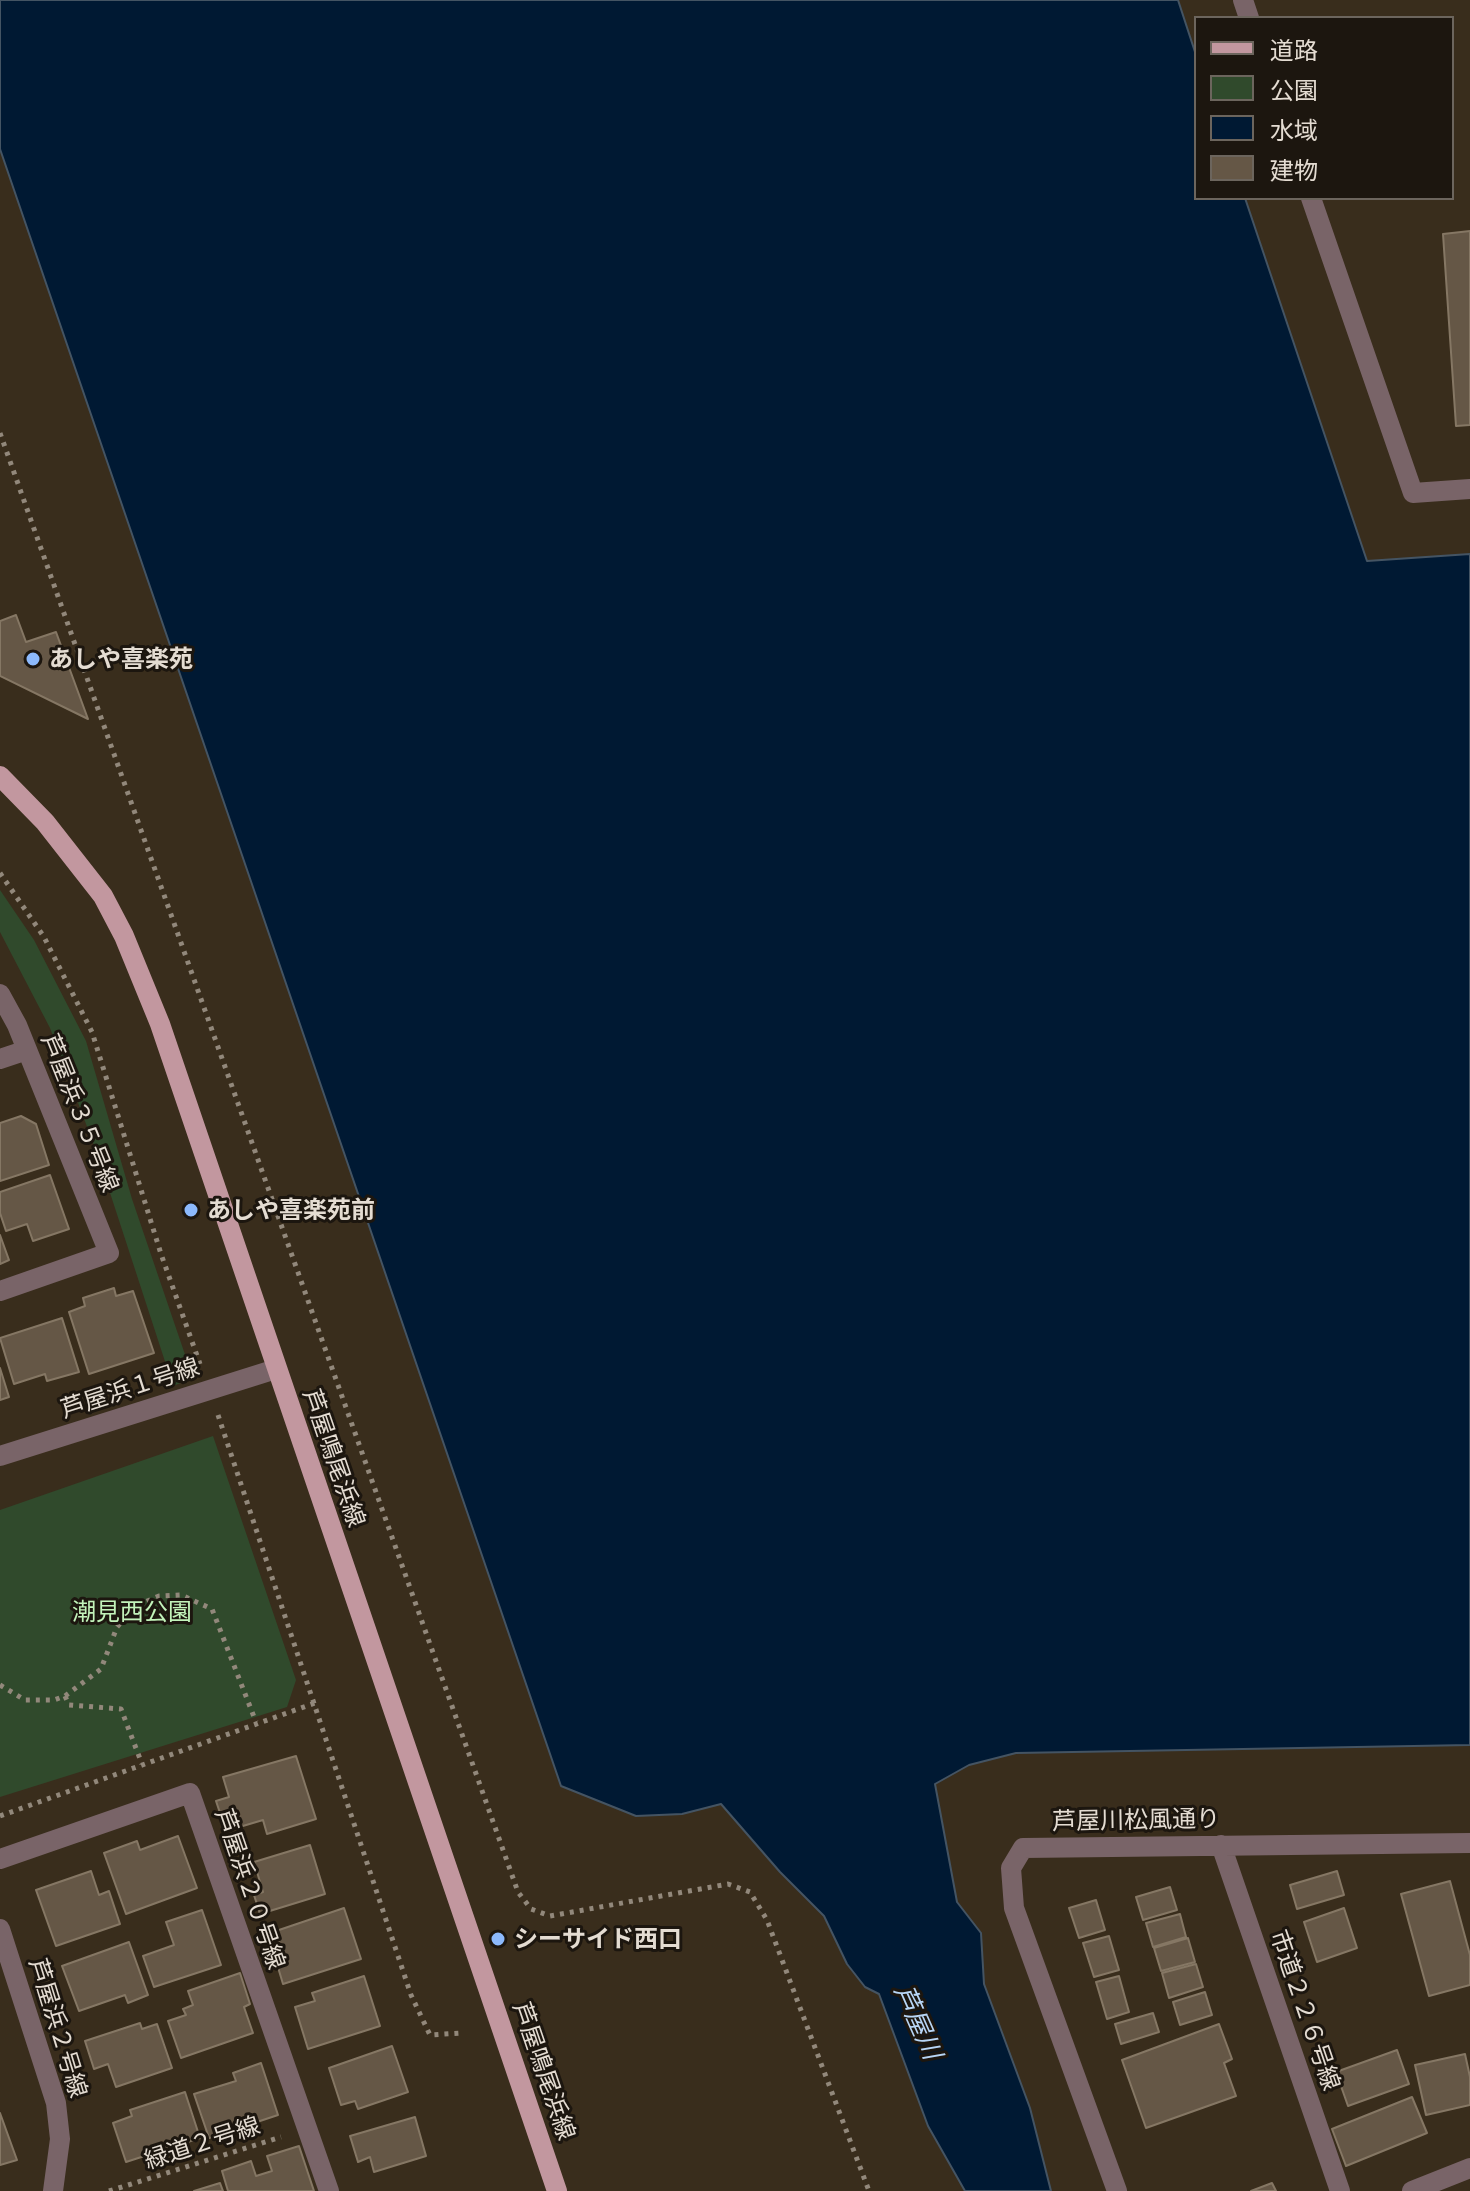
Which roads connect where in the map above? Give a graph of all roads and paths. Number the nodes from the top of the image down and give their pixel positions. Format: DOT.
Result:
graph roads {
  1 [pos="1312,200"];
  2 [pos="0,433"];
  3 [pos="1470,489"];
  4 [pos="0,776"];
  5 [pos="0,873"];
  6 [pos="0,994"];
  7 [pos="27,1050"];
  8 [pos="0,1059"];
  9 [pos="0,1291"];
  10 [pos="184,1319"];
  11 [pos="276,1369"];
  12 [pos="228,1444"];
  13 [pos="0,1456"];
  14 [pos="0,1685"];
  15 [pos="65,1696"];
  16 [pos="316,1702"];
  17 [pos="256,1722"];
  18 [pos="142,1764"];
  19 [pos="0,1816"];
  20 [pos="1470,1843"];
  21 [pos="1221,1845"];
  22 [pos="0,1859"];
  23 [pos="0,1929"];
  24 [pos="461,2033"];
  25 [pos="305,2129"];
  26 [pos="1470,2168"];
  27 [pos="53,2191"];
  28 [pos="109,2191"];
  29 [pos="329,2191"];
  30 [pos="557,2191"];
  31 [pos="869,2191"];
  32 [pos="1117,2191"];
  33 [pos="1340,2191"];
  34 [pos="1412,2191"];
  1 -- 3 [label="street"];
  2 -- 31 [label="path"];
  4 -- 11 [label="main road, 芦屋鳴尾浜線"];
  5 -- 10 [label="path"];
  6 -- 7 [label="street, 芦屋浜３５号線"];
  7 -- 8 [label="street"];
  7 -- 9 [label="street, 芦屋浜３５号線"];
  11 -- 13 [label="street, 芦屋浜１号線"];
  11 -- 30 [label="main road, 芦屋鳴尾浜線"];
  12 -- 16 [label="path"];
  14 -- 15 [label="path"];
  15 -- 17 [label="path"];
  15 -- 18 [label="path"];
  16 -- 17 [label="path"];
  16 -- 24 [label="path"];
  17 -- 18 [label="path"];
  18 -- 19 [label="path"];
  20 -- 21 [label="street, 芦屋川松風通り"];
  21 -- 32 [label="street, 芦屋川松風通り"];
  21 -- 33 [label="street, 市道２２６号線"];
  22 -- 25 [label="street, 芦屋浜２０号線"];
  23 -- 27 [label="street, 芦屋浜２号線"];
  25 -- 28 [label="path, 緑道２号線"];
  25 -- 29 [label="street, 芦屋浜２０号線"];
  26 -- 34 [label="street"];
}
